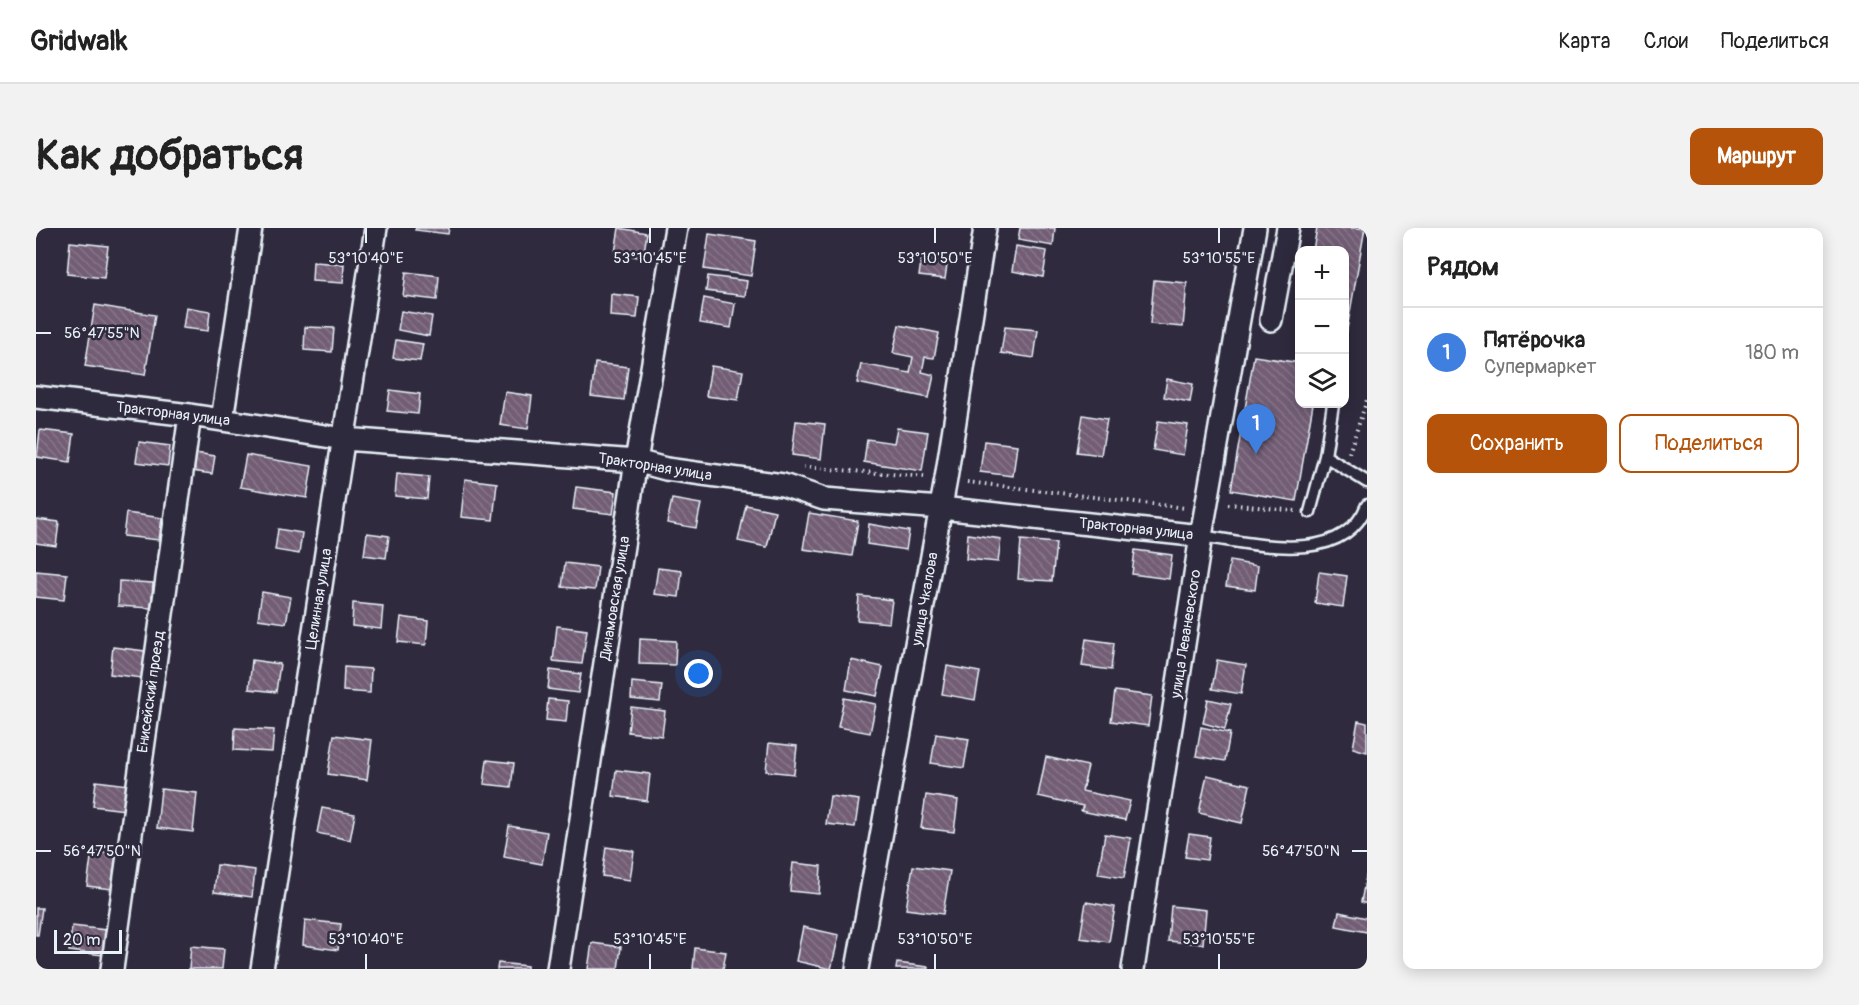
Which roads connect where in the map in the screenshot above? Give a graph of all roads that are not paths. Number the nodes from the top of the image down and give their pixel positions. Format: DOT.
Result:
graph roads {
  1 [pos="250,228"];
  2 [pos="376,228"];
  3 [pos="676,228"];
  4 [pos="985,228"];
  5 [pos="1256,228"];
  6 [pos="1288,228"];
  7 [pos="1270,320"];
  8 [pos="36,397"];
  9 [pos="1332,408"];
  10 [pos="190,415"];
  11 [pos="222,420"];
  12 [pos="344,439"];
  13 [pos="1324,456"];
  14 [pos="636,460"];
  15 [pos="1367,482"];
  16 [pos="1367,505"];
  17 [pos="941,508"];
  18 [pos="1310,512"];
  19 [pos="1201,536"];
  20 [pos="112,969"];
  21 [pos="262,969"];
  22 [pos="558,969"];
  23 [pos="857,969"];
  24 [pos="1133,969"];
  1 -- 11 [label="street"];
  2 -- 12 [label="street, Целинная улица"];
  3 -- 14 [label="street, Динамовская улица"];
  4 -- 17 [label="street, улица Чкалова"];
  5 -- 19 [label="street, улица Леваневского"];
  6 -- 7 [label="street"];
  8 -- 10 [label="street, Тракторная улица"];
  9 -- 13 [label="lane"];
  10 -- 11 [label="street, Тракторная улица"];
  10 -- 20 [label="street, Енисейский проезд"];
  11 -- 12 [label="street, Тракторная улица"];
  12 -- 14 [label="street, Тракторная улица"];
  12 -- 21 [label="street, Целинная улица"];
  13 -- 15 [label="lane"];
  13 -- 18 [label="lane"];
  14 -- 17 [label="street, Тракторная улица"];
  14 -- 22 [label="street, Динамовская улица"];
  16 -- 19 [label="lane"];
  17 -- 19 [label="street, Тракторная улица"];
  17 -- 23 [label="street, улица Чкалова"];
  19 -- 24 [label="street, улица Леваневского"];
}
